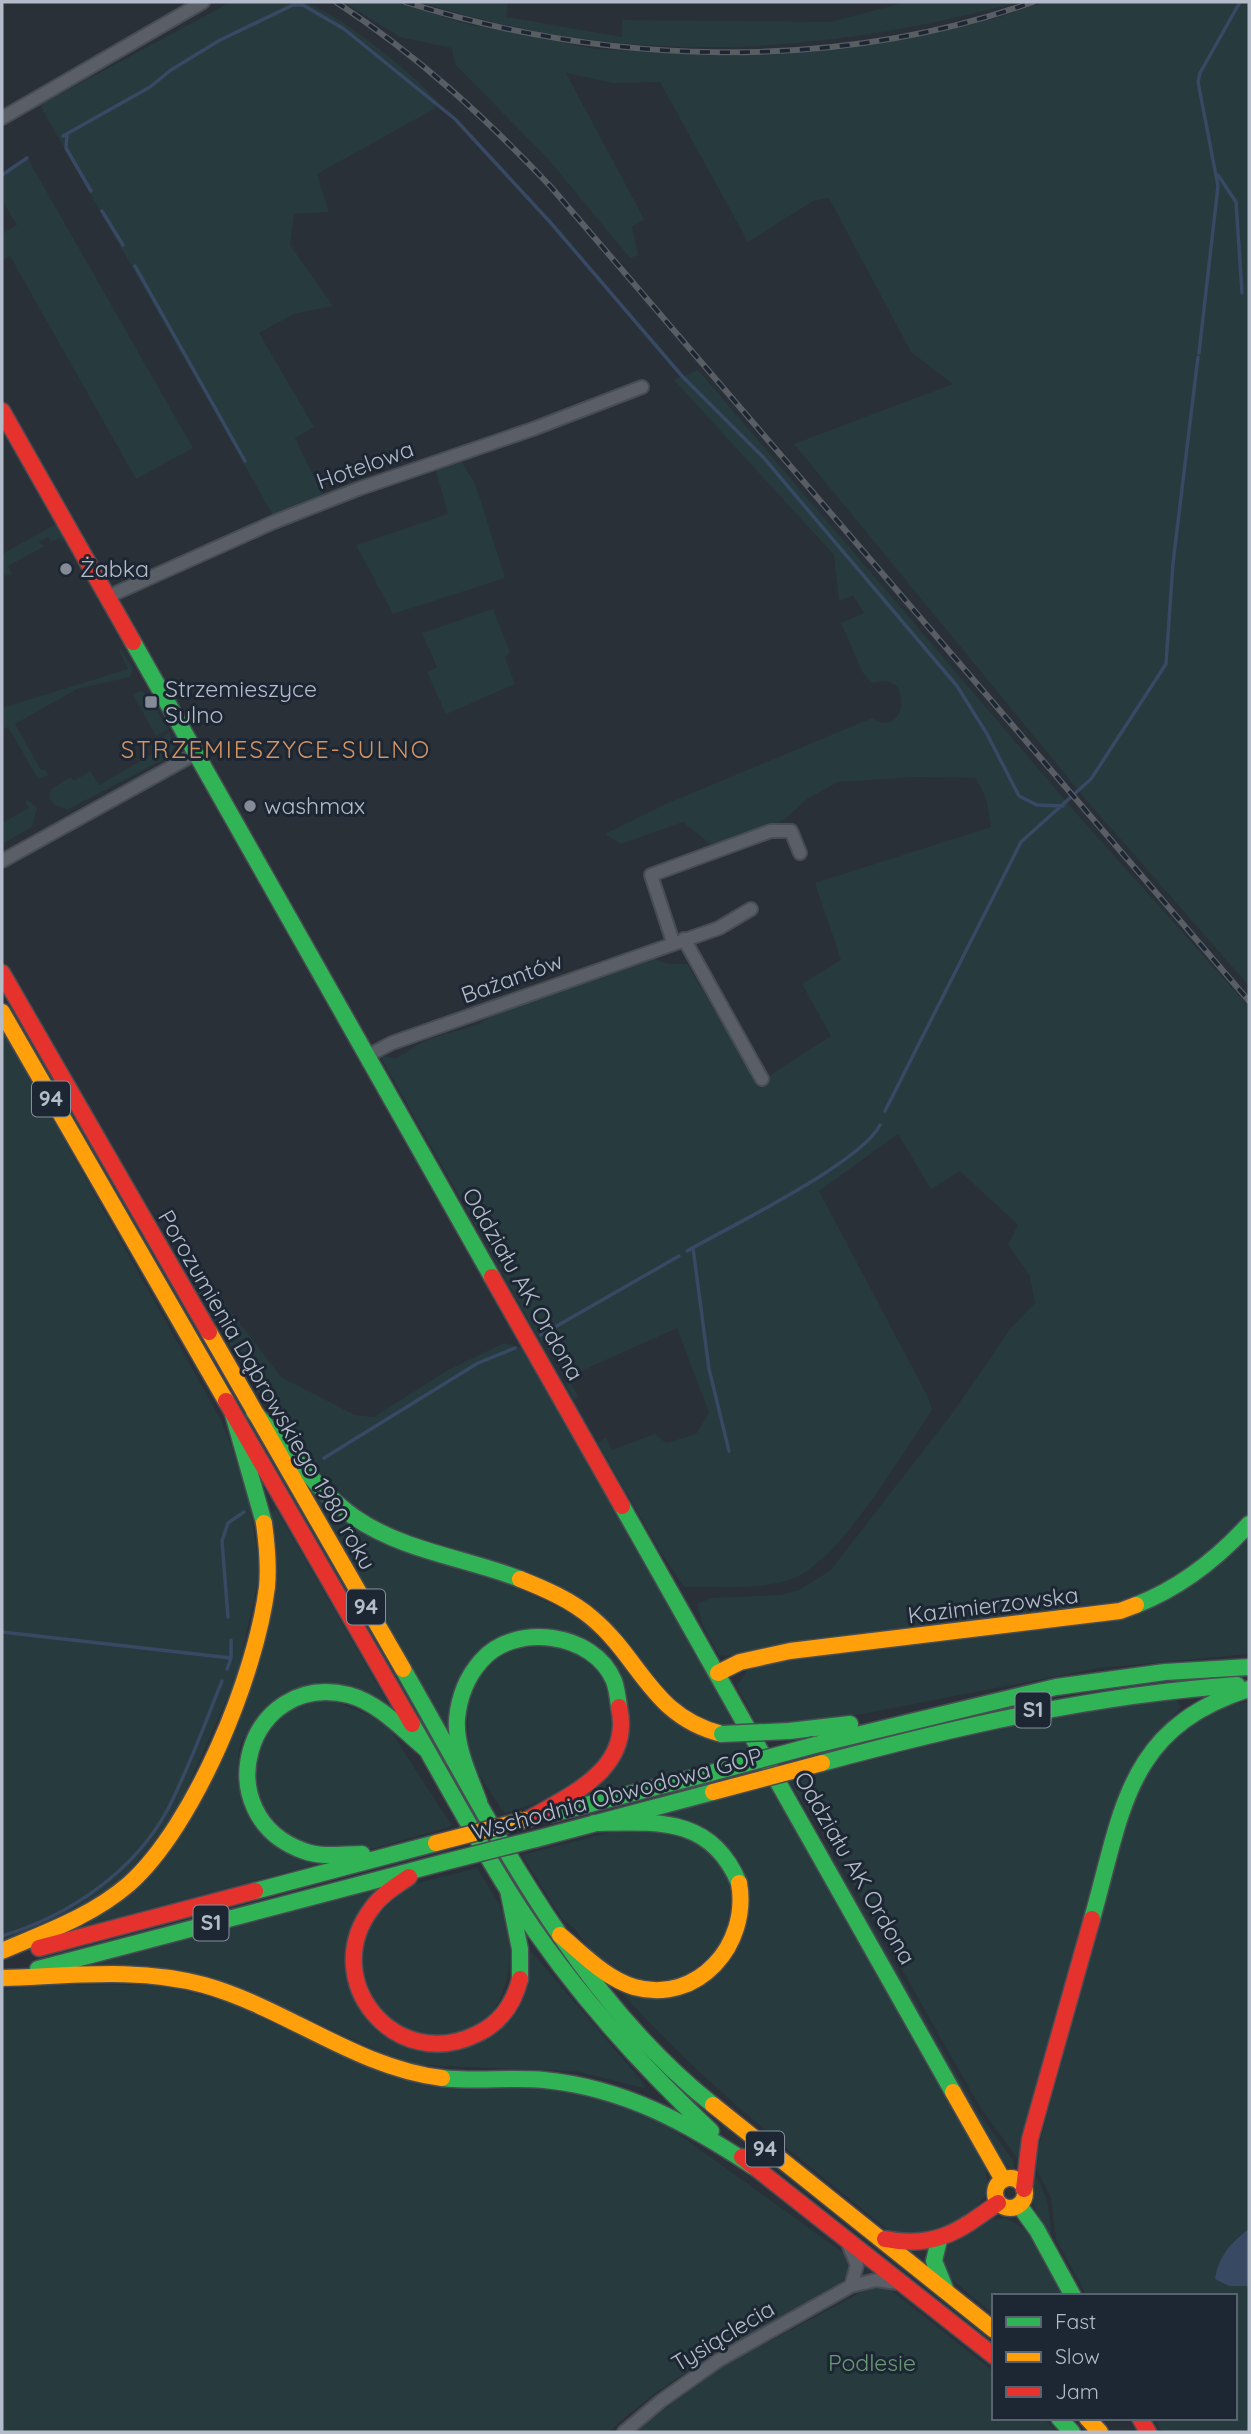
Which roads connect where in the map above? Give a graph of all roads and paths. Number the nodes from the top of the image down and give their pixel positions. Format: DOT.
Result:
graph roads {
  1 [pos="203,2"];
  2 [pos="2,117"];
  3 [pos="642,387"];
  4 [pos="2,411"];
  5 [pos="107,597"];
  6 [pos="195,754"];
  7 [pos="800,853"];
  8 [pos="2,861"];
  9 [pos="751,909"];
  10 [pos="678,941"];
  11 [pos="2,972"];
  12 [pos="2,1012"];
  13 [pos="367,1056"];
  14 [pos="762,1079"];
  15 [pos="254,1412"];
  16 [pos="233,1414"];
  17 [pos="1249,1524"];
  18 [pos="1249,1667"];
  19 [pos="718,1673"];
  20 [pos="1249,1687"];
  21 [pos="892,1725"];
  22 [pos="427,1750"];
  23 [pos="479,1802"];
  24 [pos="526,1820"];
  25 [pos="594,1823"];
  26 [pos="393,1855"];
  27 [pos="421,1869"];
  28 [pos="508,1890"];
  29 [pos="560,1935"];
  30 [pos="2,1951"];
  31 [pos="2,1957"];
  32 [pos="2,1978"];
  33 [pos="754,2167"];
  34 [pos="1003,2180"];
  35 [pos="1024,2189"];
  36 [pos="998,2203"];
  37 [pos="1019,2205"];
  38 [pos="877,2237"];
  39 [pos="845,2238"];
  40 [pos="939,2240"];
  41 [pos="903,2284"];
  42 [pos="851,2286"];
  43 [pos="947,2292"];
  44 [pos="1072,2294"];
  45 [pos="992,2328"];
  46 [pos="992,2354"];
  47 [pos="624,2432"];
  1 -- 2 [label="street"];
  3 -- 5 [label="street, Hotelowa"];
  4 -- 5 [label="main road, Oddziału AK Ordona"];
  5 -- 6 [label="main road, Oddziału AK Ordona"];
  6 -- 8 [label="street"];
  6 -- 13 [label="main road, Oddziału AK Ordona"];
  7 -- 10 [label="street"];
  9 -- 10 [label="street, Bażantów"];
  10 -- 13 [label="street, Bażantów"];
  10 -- 14 [label="street"];
  11 -- 15 [label="main road, Porozumienia Dąbrowskiego 1980 roku / 94"];
  12 -- 16 [label="main road, Porozumienia Dąbrowskiego 1980 roku / 94"];
  13 -- 19 [label="main road, Oddziału AK Ordona"];
  15 -- 21 [label="main road, bridge"];
  15 -- 23 [label="main road, Porozumienia Dąbrowskiego 1980 roku / 94"];
  16 -- 22 [label="main road, Porozumienia Dąbrowskiego 1980 roku / 94"];
  16 -- 30 [label="main road"];
  17 -- 19 [label="main road, Kazimierzowska"];
  18 -- 21 [label="main road, Wschodnia Obwodowa GOP / S1"];
  19 -- 34 [label="main road, Oddziału AK Ordona"];
  20 -- 25 [label="main road, Wschodnia Obwodowa GOP / S1, bridge"];
  20 -- 35 [label="main road"];
  21 -- 24 [label="main road, Wschodnia Obwodowa GOP / S1, bridge"];
  22 -- 26 [label="main road"];
  22 -- 28 [label="main road, Porozumienia Dąbrowskiego 1980 roku / 94"];
  23 -- 24 [label="main road"];
  23 -- 29 [label="main road, Porozumienia Dąbrowskiego 1980 roku / 94"];
  24 -- 26 [label="main road, Wschodnia Obwodowa GOP / S1, bridge"];
  25 -- 27 [label="main road, Wschodnia Obwodowa GOP / S1, bridge"];
  25 -- 29 [label="main road"];
  26 -- 31 [label="main road, Wschodnia Obwodowa GOP / S1"];
  27 -- 28 [label="main road"];
  27 -- 32 [label="main road, Wschodnia Obwodowa GOP / S1"];
  28 -- 33 [label="main road, Porozumienia Dąbrowskiego 1980 roku / 94"];
  29 -- 38 [label="main road, Porozumienia Dąbrowskiego 1980 roku / 94"];
  32 -- 33 [label="main road"];
  33 -- 39 [label="main road, Porozumienia Dąbrowskiego 1980 roku / 94"];
  34 -- 35 [label="main road"];
  34 -- 36 [label="main road"];
  35 -- 37 [label="main road"];
  36 -- 37 [label="main road"];
  36 -- 40 [label="main road"];
  37 -- 44 [label="main road"];
  38 -- 40 [label="main road"];
  38 -- 43 [label="main road, Porozumienia Dąbrowskiego 1980 roku / 94"];
  39 -- 41 [label="main road, Porozumienia Dąbrowskiego 1980 roku / 94"];
  39 -- 42 [label="street"];
  40 -- 43 [label="main road"];
  41 -- 42 [label="street, Tysiąclecia"];
  41 -- 46 [label="main road, Porozumienia Dąbrowskiego 1980 roku / 94"];
  42 -- 47 [label="street, Tysiąclecia"];
  43 -- 45 [label="main road, Porozumienia Dąbrowskiego 1980 roku / 94"];
}
